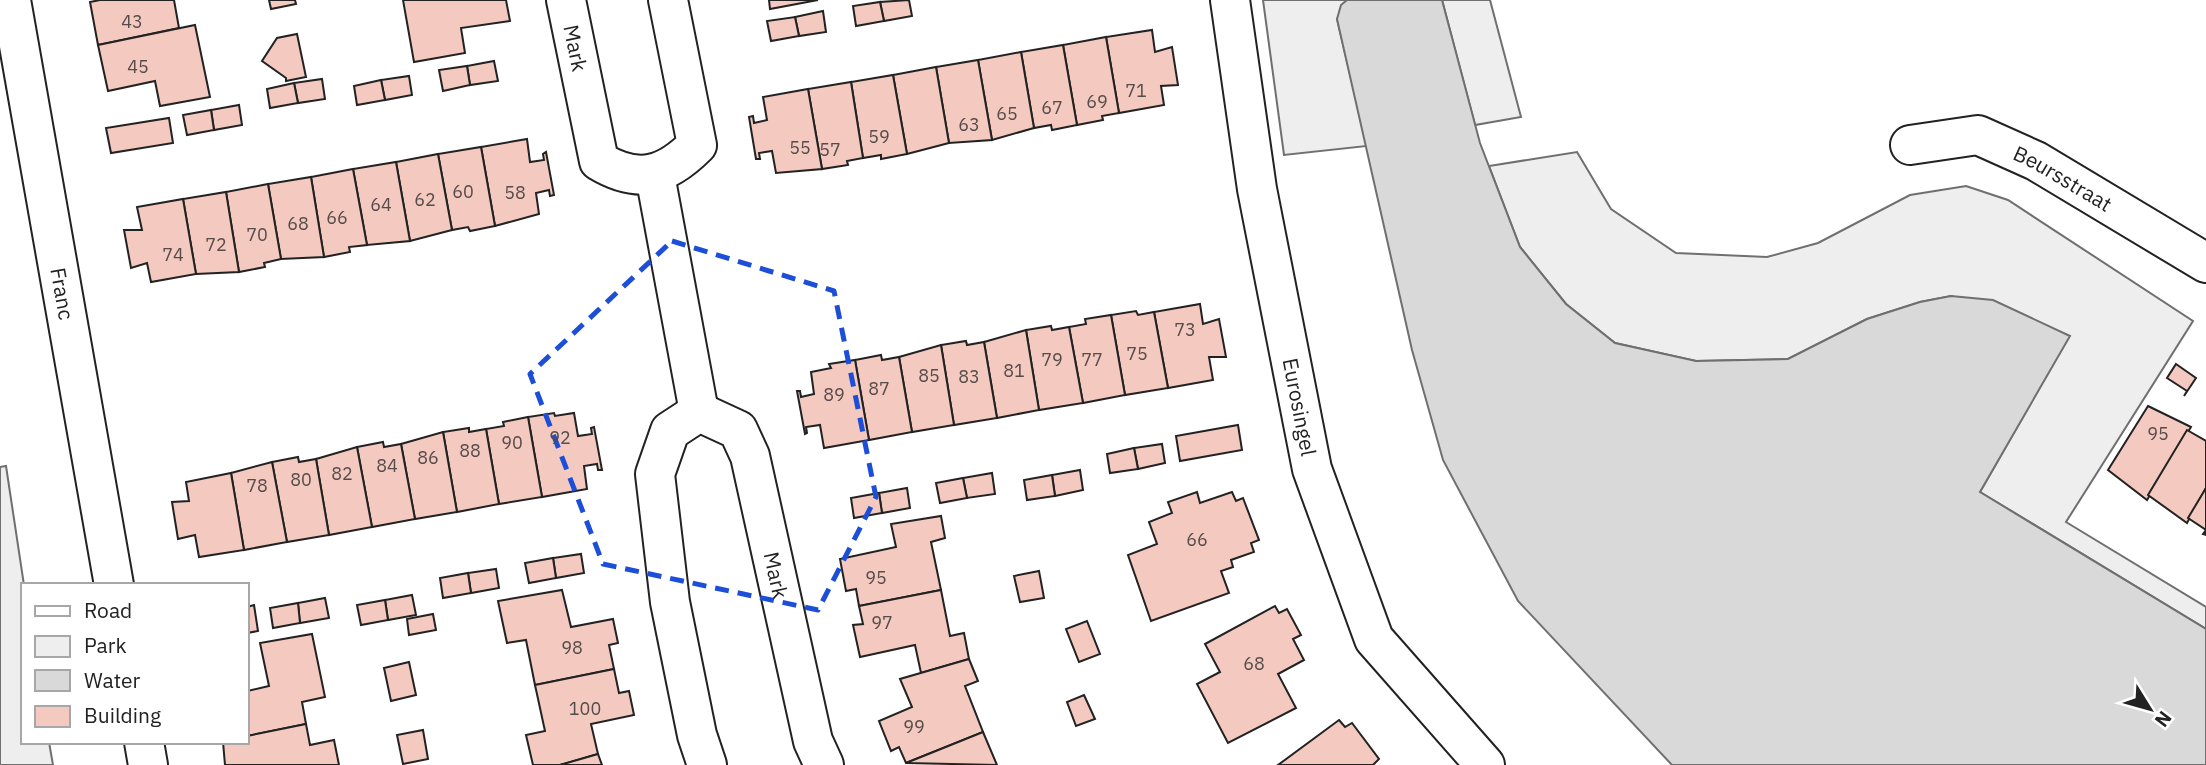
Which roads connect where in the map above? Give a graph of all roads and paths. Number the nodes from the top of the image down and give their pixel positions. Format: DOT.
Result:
graph roads {
  1 [pos="11,0"];
  2 [pos="566,0"];
  3 [pos="668,0"];
  4 [pos="1230,0"];
  5 [pos="1910,145"];
  6 [pos="655,175"];
  7 [pos="2206,263"];
  8 [pos="699,412"];
  9 [pos="114,583"];
  10 [pos="144,744"];
  11 [pos="148,765"];
  12 [pos="707,765"];
  13 [pos="824,765"];
  14 [pos="1485,765"];
  1 -- 9 [label="street, Franc"];
  2 -- 6 [label="street, Mark"];
  3 -- 6 [label="street"];
  4 -- 14 [label="street, Eurosingel"];
  5 -- 7 [label="street, Beursstraat"];
  6 -- 8 [label="street"];
  8 -- 12 [label="street"];
  8 -- 13 [label="street, Mark"];
  10 -- 11 [label="street"];
}
